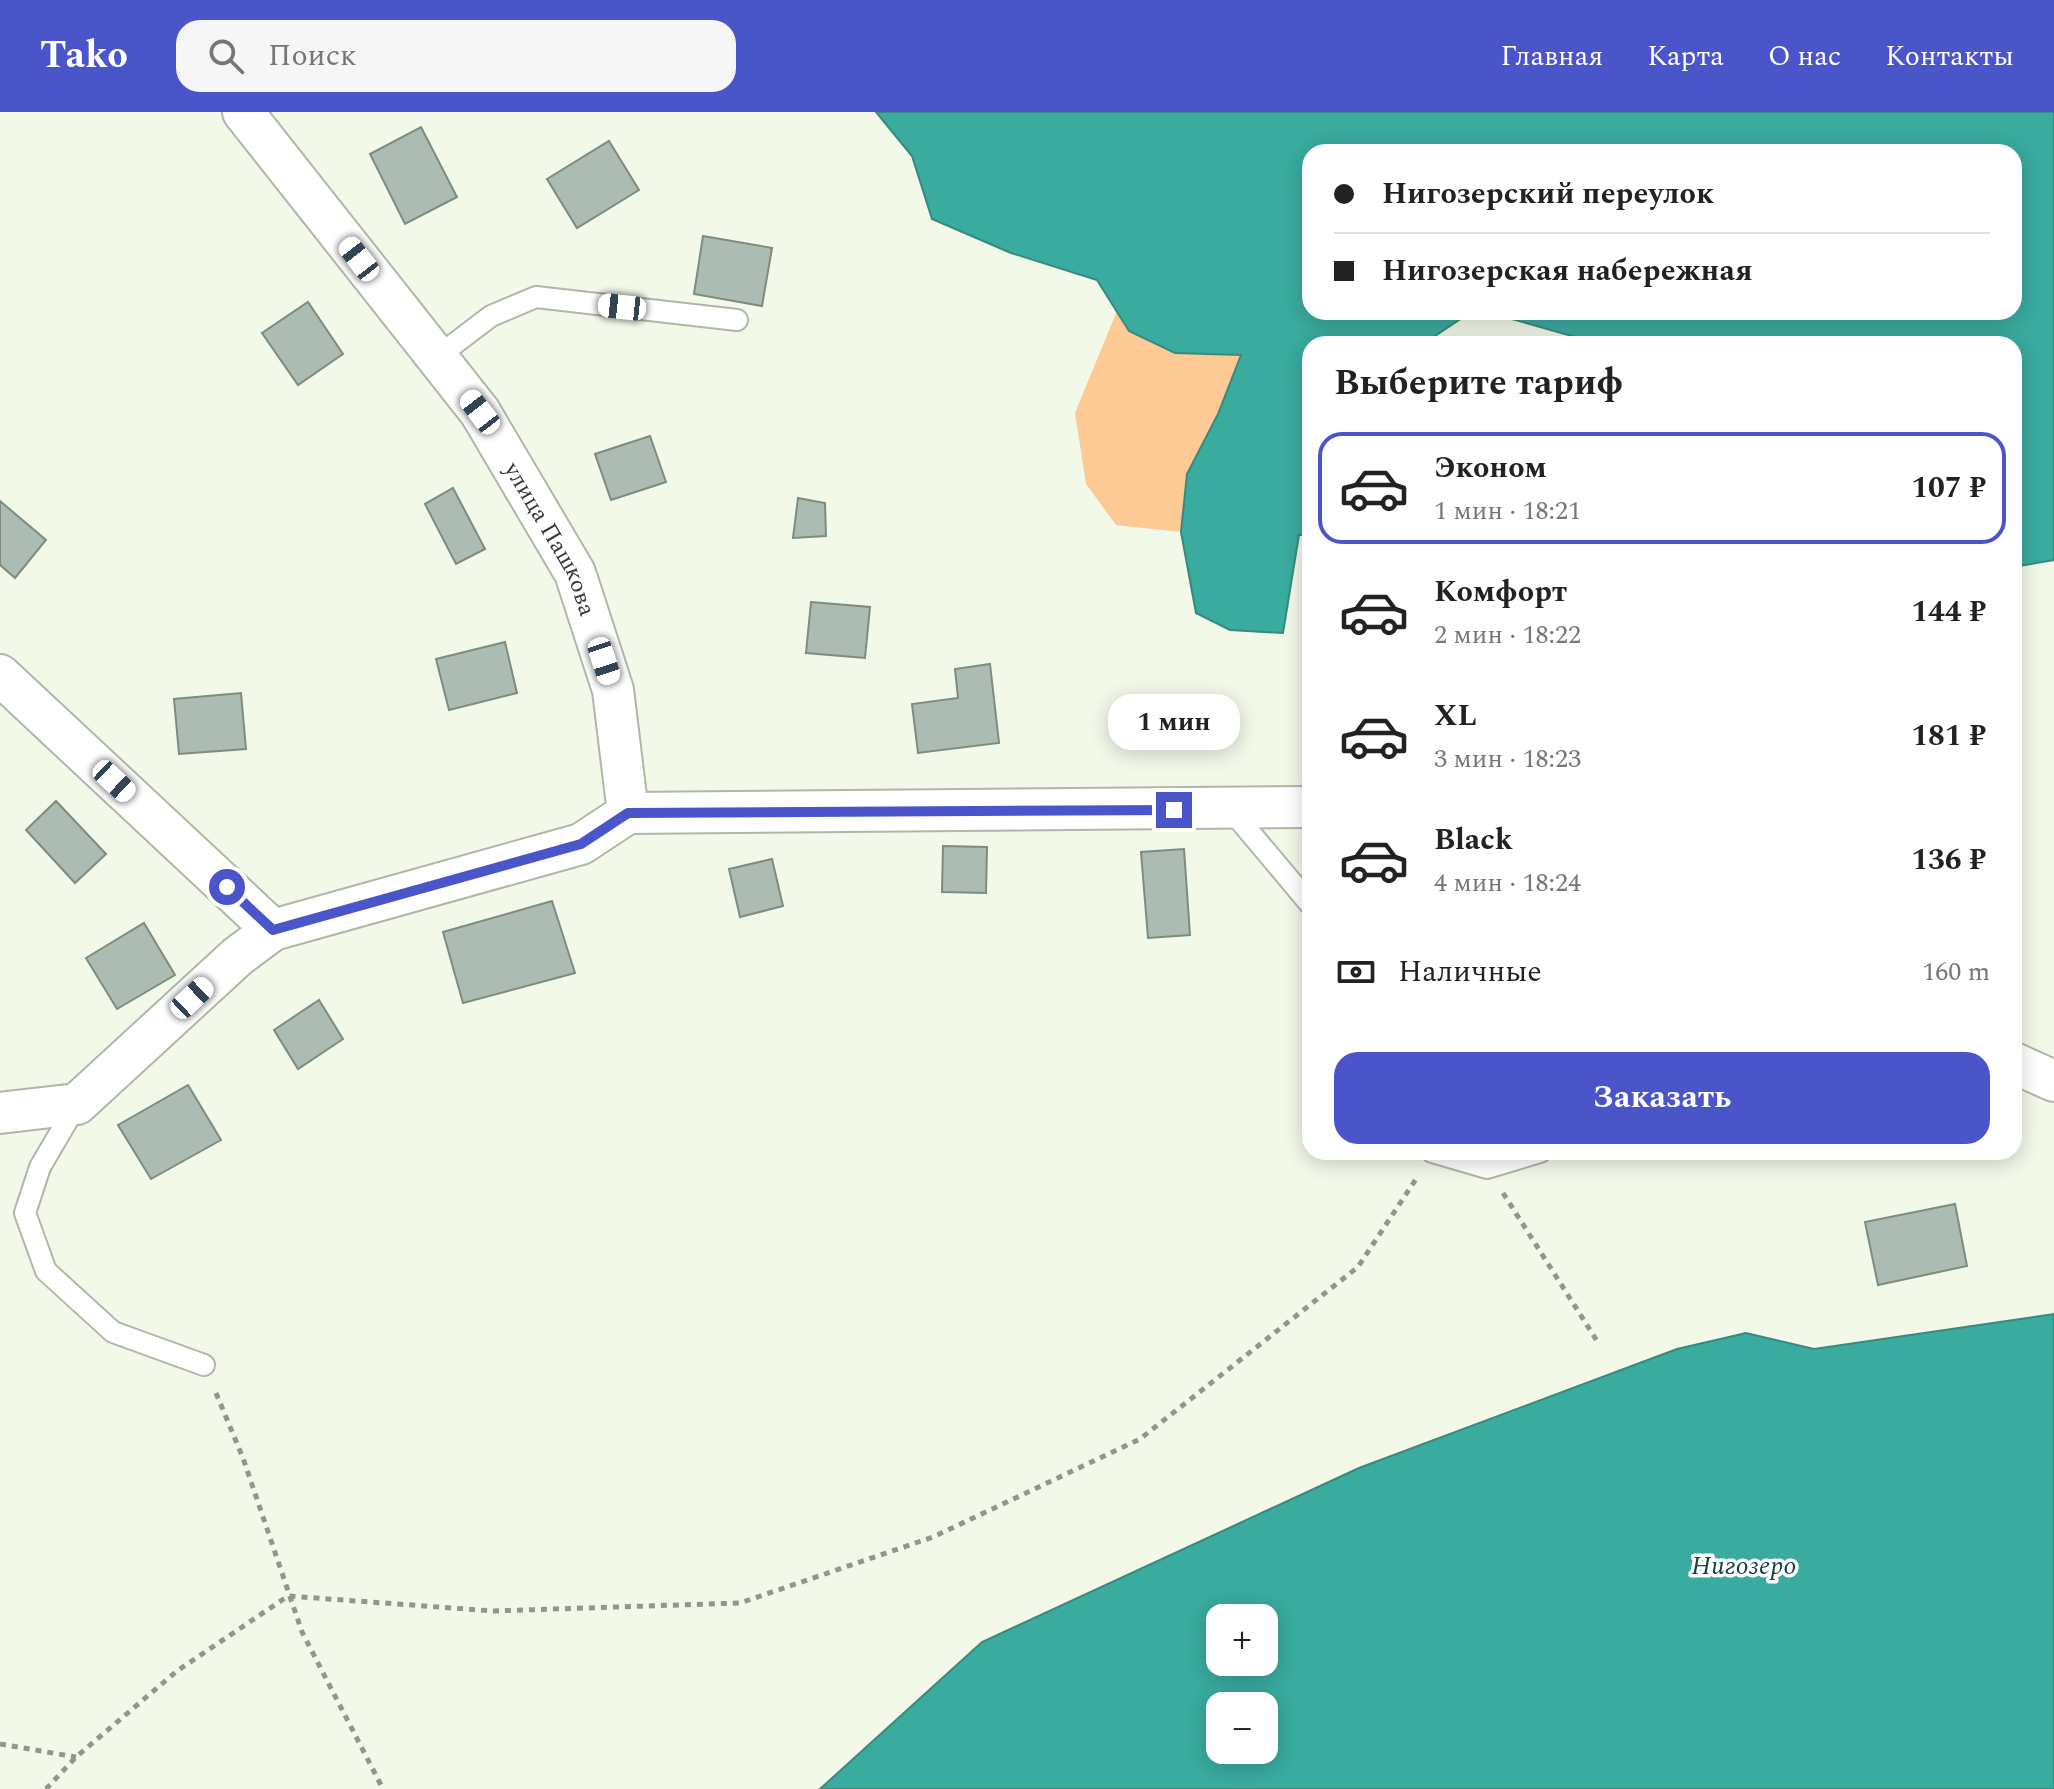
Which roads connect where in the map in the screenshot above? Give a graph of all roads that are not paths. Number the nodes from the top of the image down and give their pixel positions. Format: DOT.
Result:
graph roads {
  1 [pos="243,112"];
  2 [pos="737,320"];
  3 [pos="437,357"];
  4 [pos="0,675"];
  5 [pos="1302,807"];
  6 [pos="1232,811"];
  7 [pos="628,813"];
  8 [pos="1302,894"];
  9 [pos="273,930"];
  10 [pos="2022,1067"];
  11 [pos="2054,1081"];
  12 [pos="77,1104"];
  13 [pos="0,1113"];
  14 [pos="1456,1160"];
  15 [pos="1514,1160"];
  16 [pos="204,1365"];
  1 -- 3 [label="street, улица Пашкова"];
  2 -- 3 [label="lane"];
  3 -- 7 [label="street, улица Пашкова"];
  4 -- 9 [label="street"];
  5 -- 6 [label="street"];
  6 -- 7 [label="street"];
  6 -- 8 [label="lane"];
  7 -- 9 [label="street"];
  9 -- 12 [label="street"];
  10 -- 11 [label="street"];
  12 -- 13 [label="street"];
  12 -- 16 [label="lane"];
  14 -- 15 [label="lane"];
}
